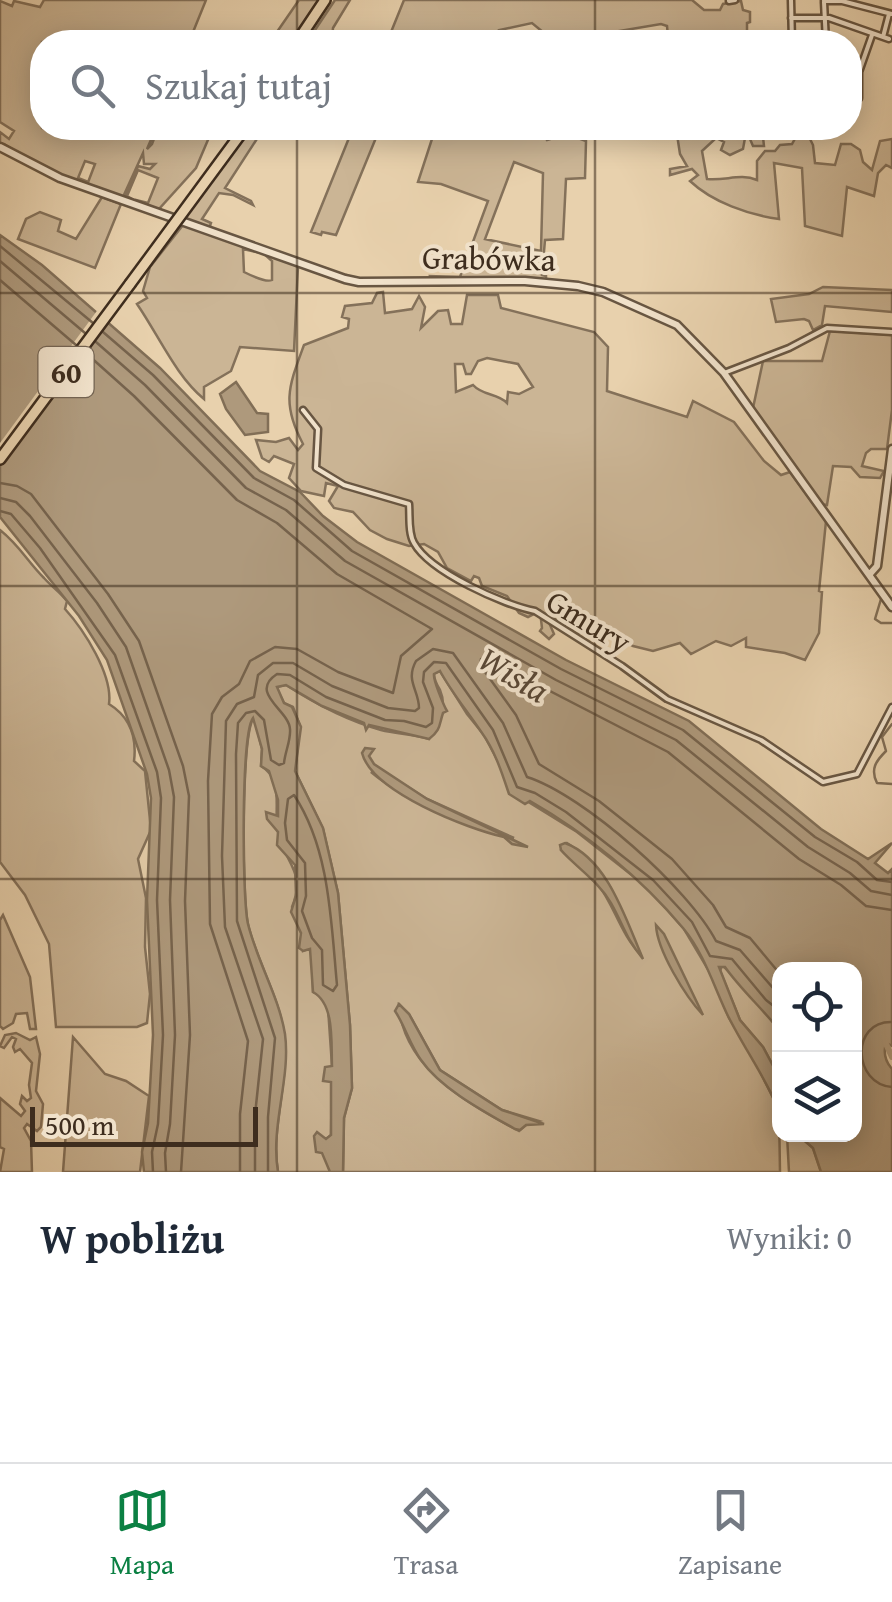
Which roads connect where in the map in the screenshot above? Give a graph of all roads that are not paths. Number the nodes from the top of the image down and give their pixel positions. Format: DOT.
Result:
graph roads {
  1 [pos="328,0"];
  2 [pos="791,0"];
  3 [pos="824,0"];
  4 [pos="891,14"];
  5 [pos="791,18"];
  6 [pos="825,18"];
  7 [pos="309,30"];
  8 [pos="792,30"];
  9 [pos="826,30"];
  10 [pos="873,33"];
  11 [pos="862,66"];
  12 [pos="232,140"];
  13 [pos="0,147"];
  14 [pos="128,283"];
  15 [pos="892,332"];
  16 [pos="724,373"];
  17 [pos="303,410"];
  18 [pos="892,449"];
  19 [pos="0,451"];
  20 [pos="0,459"];
  21 [pos="869,576"];
  22 [pos="887,601"];
  23 [pos="892,707"];
  1 -- 7 [label="main road"];
  2 -- 5 [label="street"];
  3 -- 4 [label="street"];
  3 -- 6 [label="street"];
  4 -- 10 [label="street"];
  5 -- 6 [label="street"];
  5 -- 8 [label="street"];
  6 -- 9 [label="street"];
  6 -- 10 [label="street"];
  10 -- 11 [label="street"];
  12 -- 14 [label="main road, 60, bridge"];
  13 -- 16 [label="street, Grabówka"];
  14 -- 19 [label="main road, 60"];
  14 -- 20 [label="main road, 60"];
  15 -- 16 [label="street"];
  16 -- 21 [label="street, Grabówka"];
  17 -- 23 [label="street, Gmury"];
  18 -- 21 [label="street"];
  21 -- 22 [label="street, Grabówka"];
}
